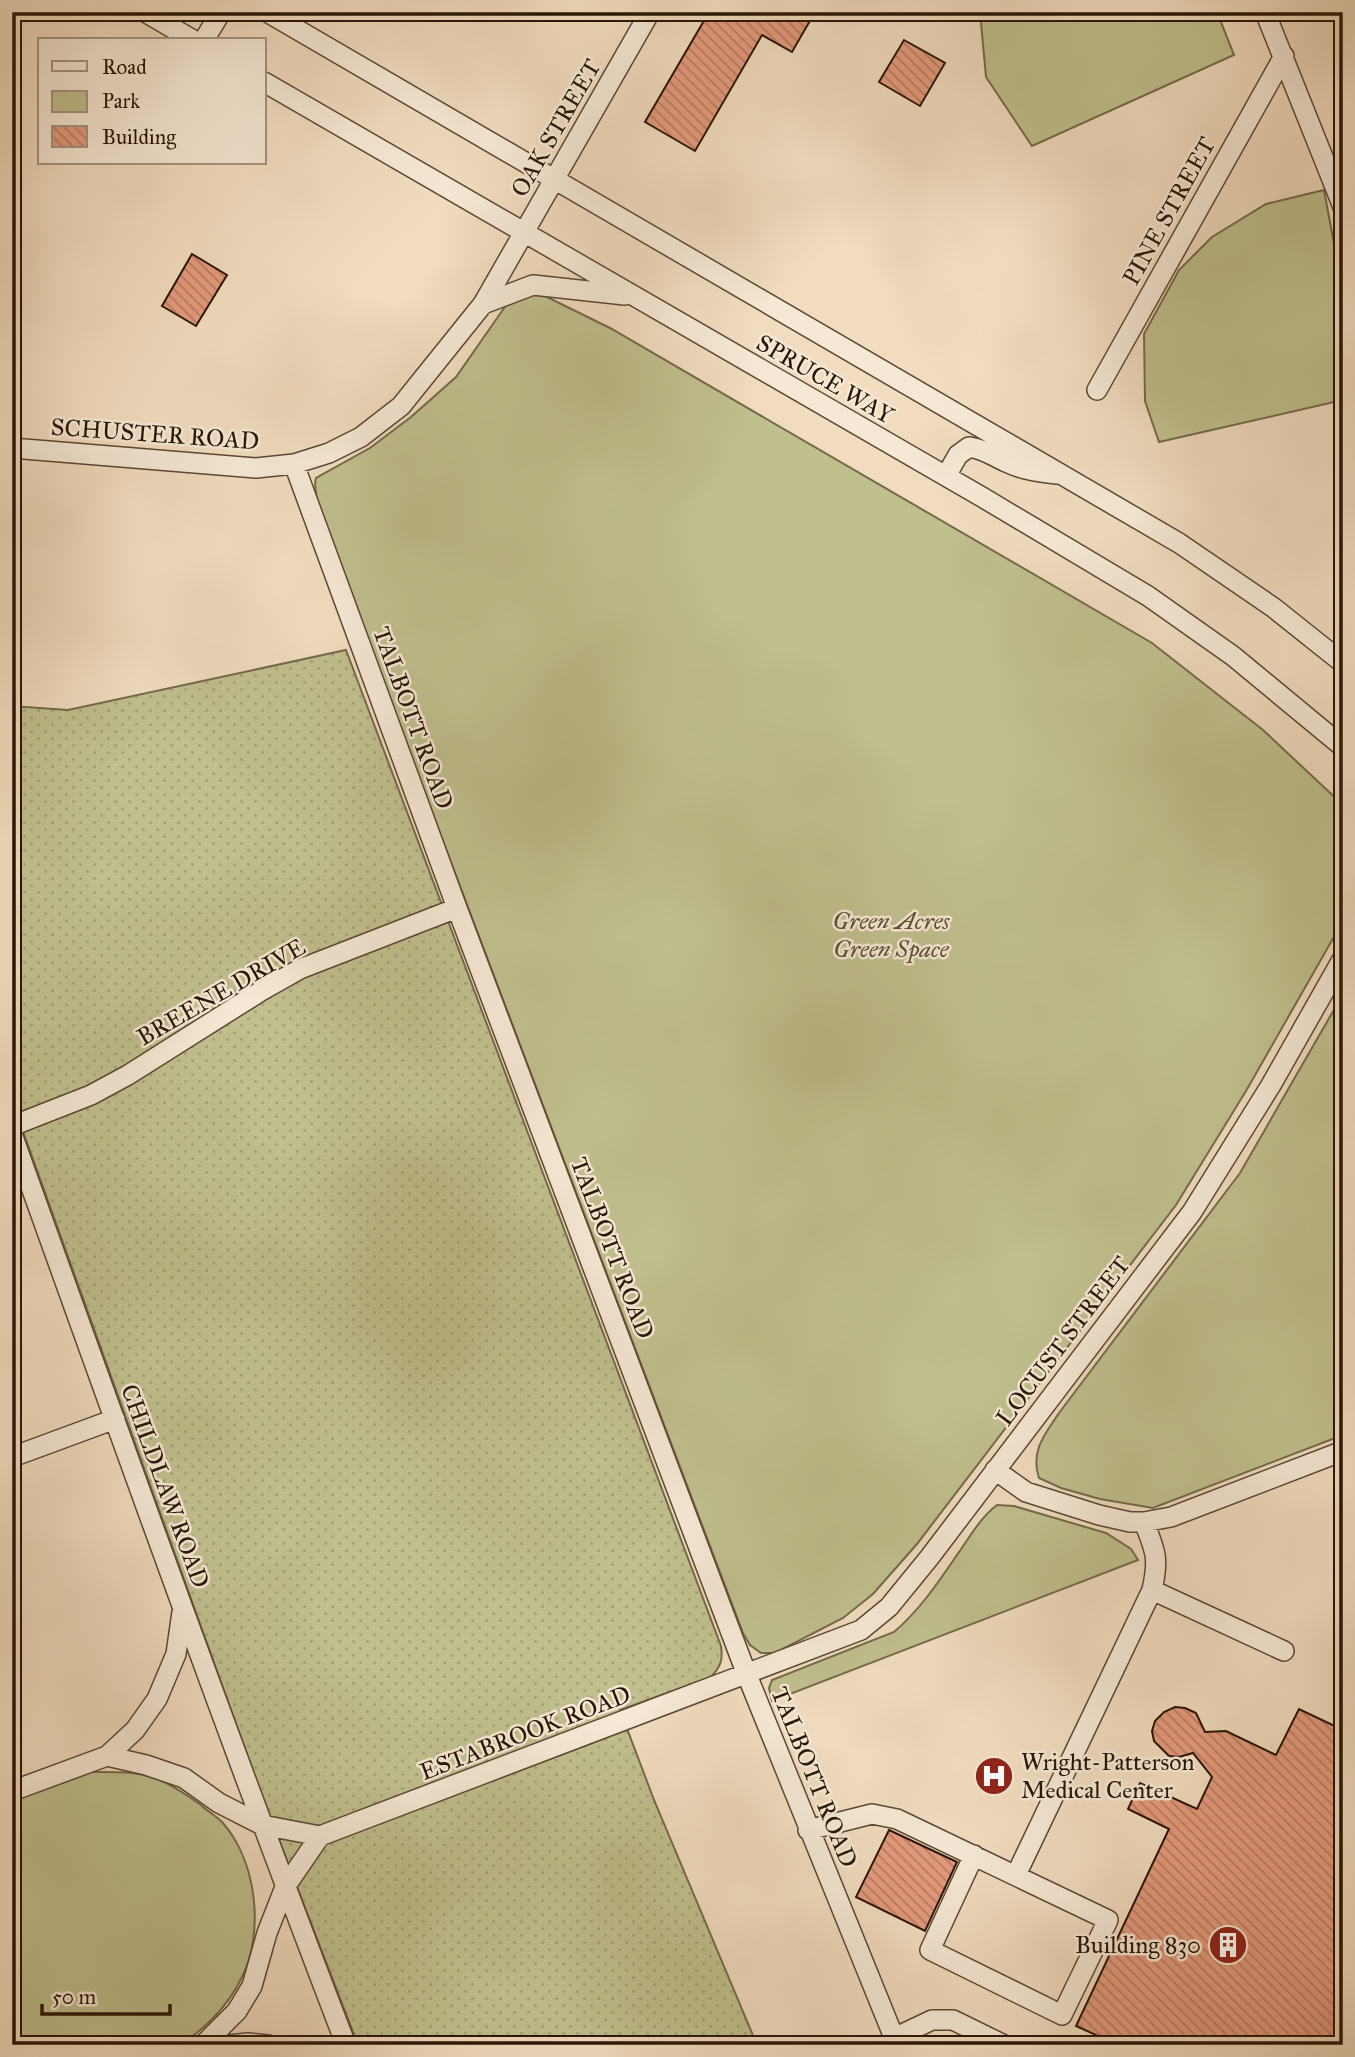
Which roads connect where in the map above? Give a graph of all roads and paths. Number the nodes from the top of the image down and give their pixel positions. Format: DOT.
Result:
graph roads {
  1 [pos="145,12"];
  2 [pos="221,12"];
  3 [pos="267,12"];
  4 [pos="650,12"];
  5 [pos="1265,12"];
  6 [pos="190,38"];
  7 [pos="205,38"];
  8 [pos="1284,56"];
  9 [pos="266,83"];
  10 [pos="555,179"];
  11 [pos="1343,207"];
  12 [pos="524,233"];
  13 [pos="634,296"];
  14 [pos="483,304"];
  15 [pos="1097,390"];
  16 [pos="12,448"];
  17 [pos="294,464"];
  18 [pos="1065,475"];
  19 [pos="946,476"];
  20 [pos="1343,663"];
  21 [pos="1343,747"];
  22 [pos="457,908"];
  23 [pos="1343,958"];
  24 [pos="12,1126"];
  25 [pos="12,1134"];
  26 [pos="115,1419"];
  27 [pos="1343,1451"];
  28 [pos="12,1457"];
  29 [pos="995,1470"];
  30 [pos="1144,1522"];
  31 [pos="1153,1590"];
  32 [pos="182,1609"];
  33 [pos="1284,1651"];
  34 [pos="747,1675"];
  35 [pos="107,1756"];
  36 [pos="12,1791"];
  37 [pos="262,1825"];
  38 [pos="808,1830"];
  39 [pos="320,1836"];
  40 [pos="974,1856"];
  41 [pos="1016,1875"];
  42 [pos="285,1887"];
  43 [pos="978,2039"];
  44 [pos="895,2041"];
  45 [pos="203,2045"];
  46 [pos="228,2045"];
  47 [pos="268,2045"];
  48 [pos="346,2045"];
  49 [pos="1004,2045"];
  1 -- 6 [label="street"];
  2 -- 7 [label="street"];
  3 -- 10 [label="street, SPRUCE WAY"];
  4 -- 10 [label="street, OAK STREET"];
  5 -- 8 [label="street"];
  8 -- 11 [label="street"];
  8 -- 15 [label="street, PINE STREET"];
  9 -- 12 [label="street, SPRUCE WAY"];
  10 -- 12 [label="street, OAK STREET"];
  10 -- 18 [label="street, SPRUCE WAY"];
  12 -- 13 [label="street, SPRUCE WAY"];
  12 -- 14 [label="street, SCHUSTER ROAD"];
  13 -- 14 [label="street"];
  13 -- 19 [label="street, SPRUCE WAY"];
  14 -- 17 [label="street, SCHUSTER ROAD"];
  16 -- 17 [label="street, SCHUSTER ROAD"];
  17 -- 22 [label="street, TALBOTT ROAD"];
  18 -- 19 [label="street"];
  18 -- 20 [label="street, SPRUCE WAY"];
  19 -- 21 [label="street, SPRUCE WAY"];
  22 -- 24 [label="street, BREENE DRIVE"];
  22 -- 34 [label="street, TALBOTT ROAD"];
  23 -- 29 [label="street, LOCUST STREET"];
  25 -- 26 [label="street, CHILDLAW ROAD"];
  26 -- 28 [label="street"];
  26 -- 32 [label="street, CHILDLAW ROAD"];
  27 -- 30 [label="street"];
  29 -- 30 [label="street"];
  29 -- 34 [label="street, LOCUST STREET"];
  30 -- 31 [label="street"];
  31 -- 33 [label="street"];
  31 -- 41 [label="street"];
  32 -- 35 [label="street"];
  32 -- 37 [label="street, CHILDLAW ROAD"];
  34 -- 38 [label="street, TALBOTT ROAD"];
  34 -- 39 [label="street, ESTABROOK ROAD"];
  35 -- 36 [label="street"];
  35 -- 37 [label="street"];
  37 -- 39 [label="street"];
  37 -- 42 [label="street, CHILDLAW ROAD"];
  38 -- 40 [label="street"];
  38 -- 44 [label="street, TALBOTT ROAD"];
  39 -- 42 [label="street"];
  40 -- 41 [label="street"];
  40 -- 41 [label="street"];
  42 -- 45 [label="street"];
  42 -- 48 [label="street, CHILDLAW ROAD"];
  43 -- 44 [label="street"];
  43 -- 49 [label="street"];
  46 -- 47 [label="street"];
}
